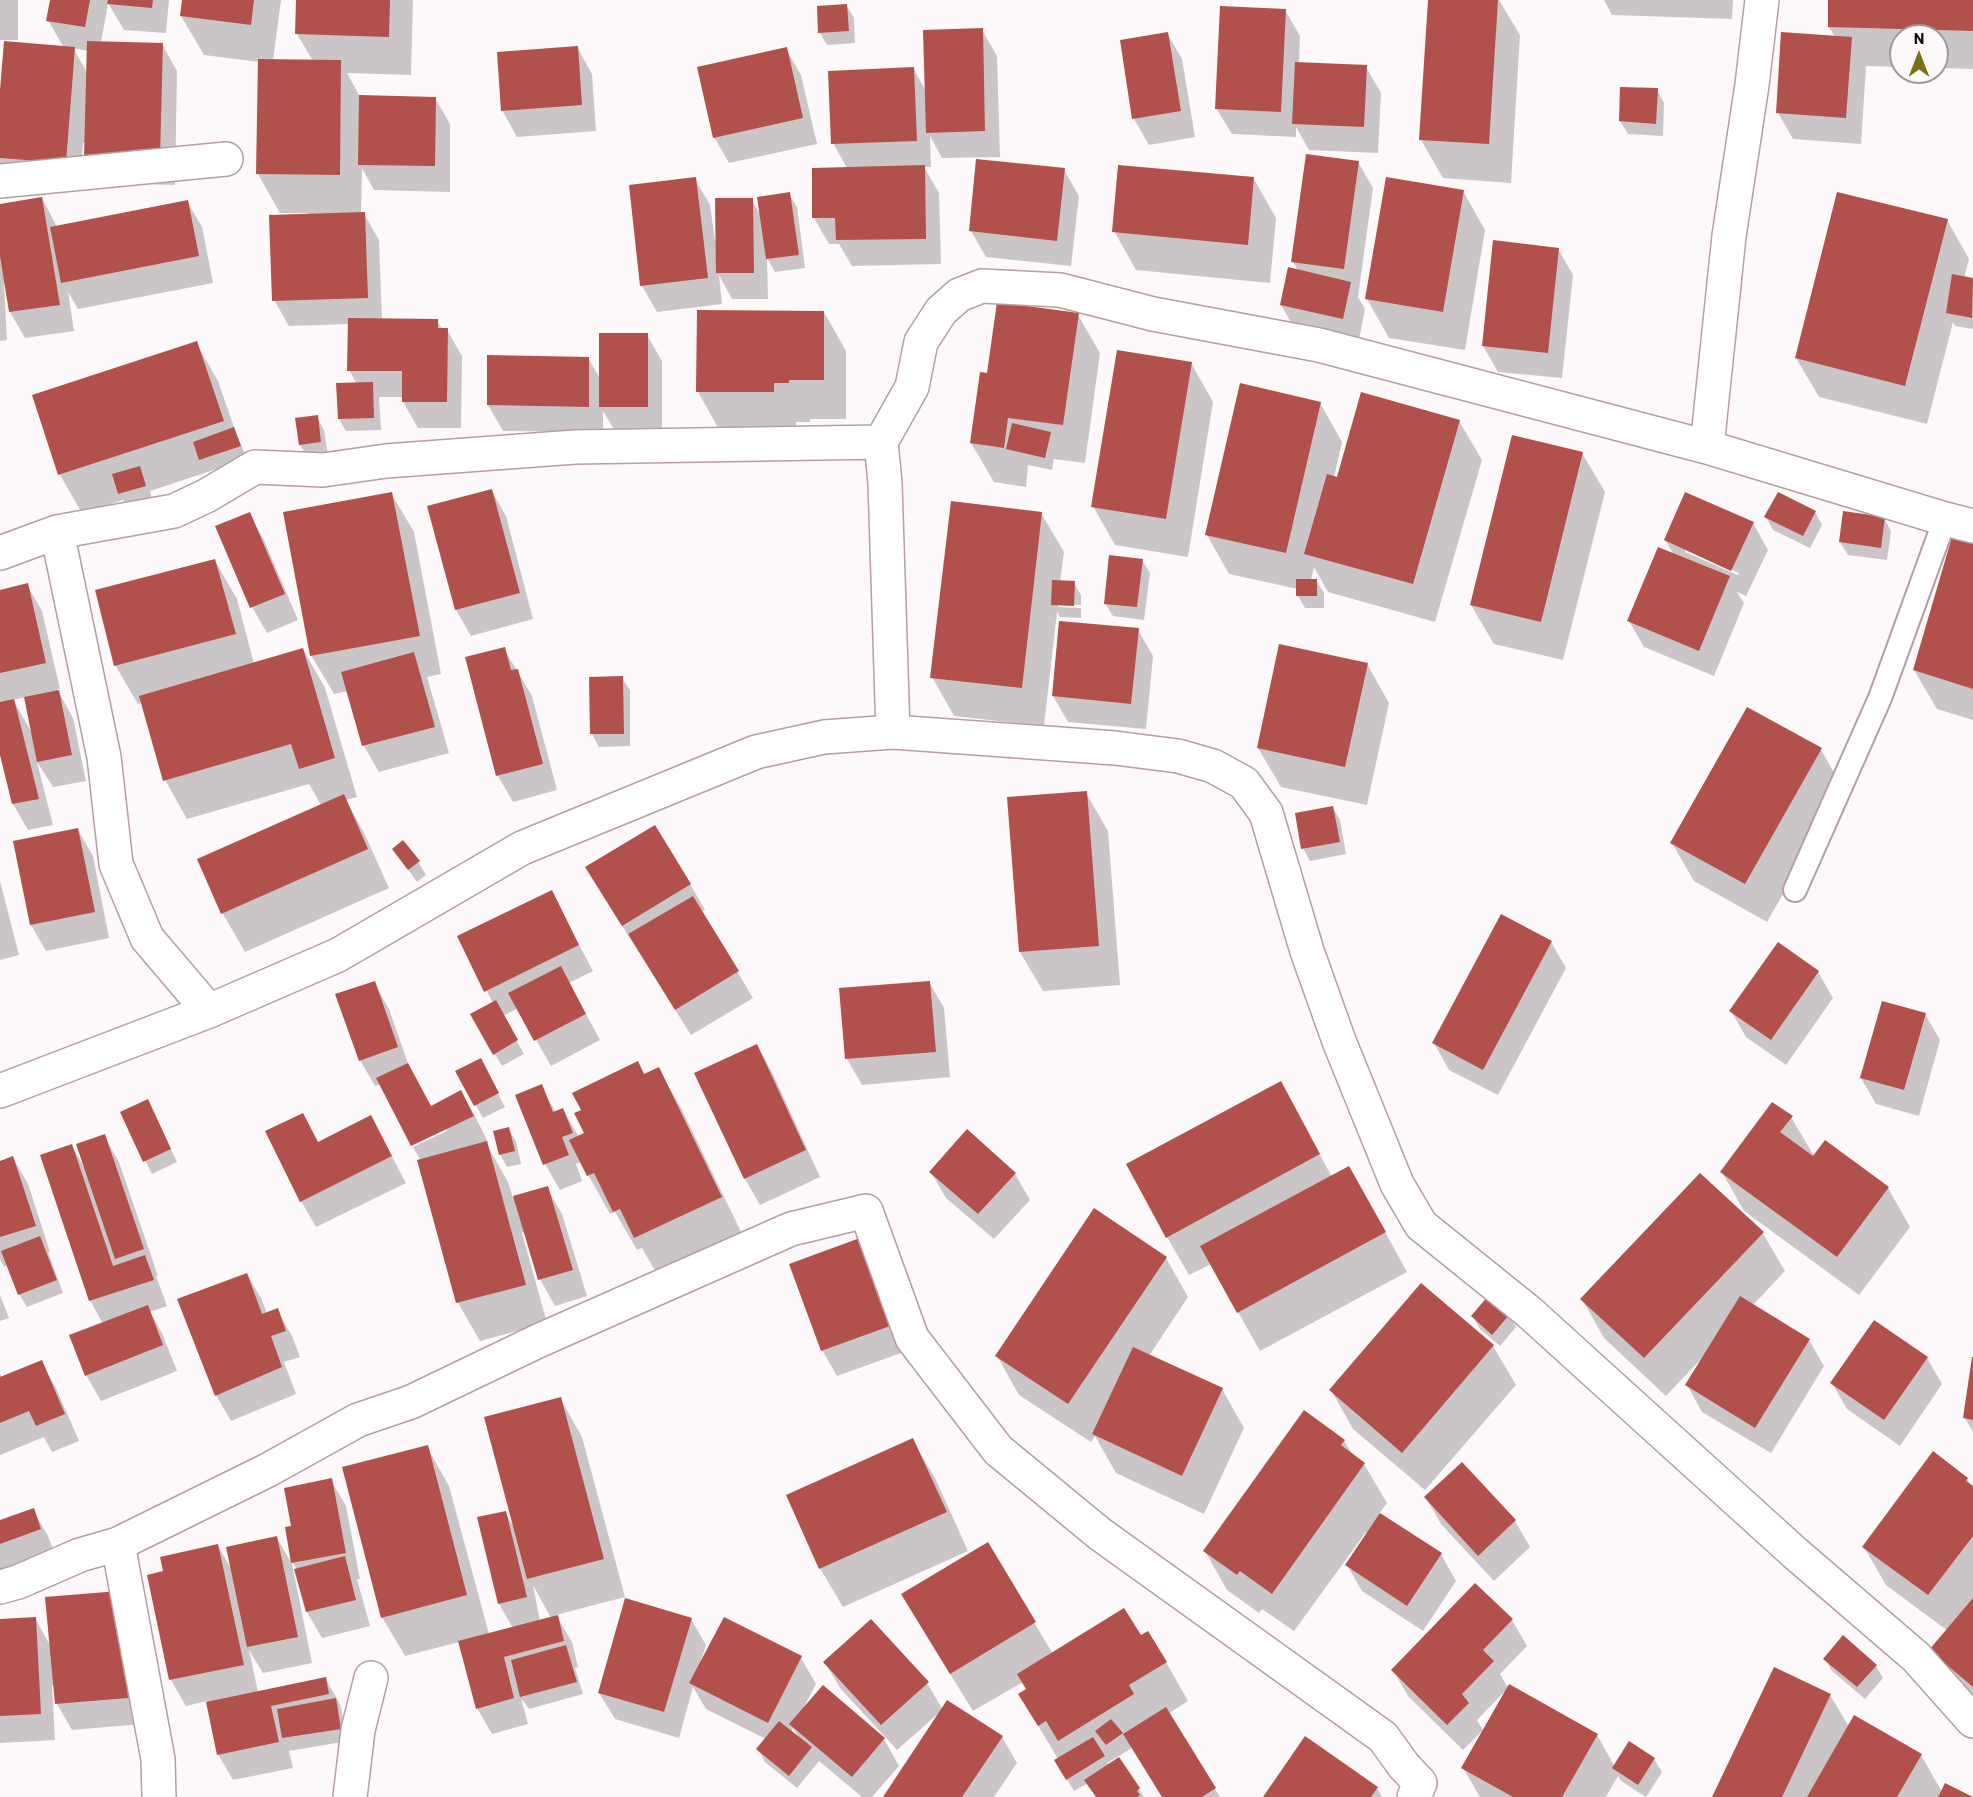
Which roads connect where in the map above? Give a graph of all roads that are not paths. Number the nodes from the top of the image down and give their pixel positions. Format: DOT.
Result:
graph roads {
  1 [pos="1762,0"];
  2 [pos="226,159"];
  3 [pos="0,181"];
  4 [pos="881,442"];
  5 [pos="1707,447"];
  6 [pos="1959,523"];
  7 [pos="57,532"];
  8 [pos="0,553"];
  9 [pos="893,732"];
  10 [pos="1795,890"];
  11 [pos="209,1011"];
  12 [pos="0,1091"];
  13 [pos="118,1544"];
  14 [pos="0,1587"];
  15 [pos="371,1678"];
  16 [pos="1973,1721"];
  17 [pos="159,1797"];
  18 [pos="350,1797"];
  19 [pos="1414,1797"];
  1 -- 5 [label="street"];
  2 -- 3 [label="street"];
  4 -- 5 [label="street"];
  4 -- 7 [label="street"];
  4 -- 9 [label="street"];
  5 -- 6 [label="street"];
  6 -- 10 [label="lane"];
  7 -- 8 [label="street"];
  7 -- 11 [label="street"];
  9 -- 11 [label="street"];
  9 -- 16 [label="street"];
  11 -- 12 [label="street"];
  13 -- 14 [label="street"];
  13 -- 17 [label="street"];
  13 -- 19 [label="street"];
  15 -- 18 [label="street"];
}
